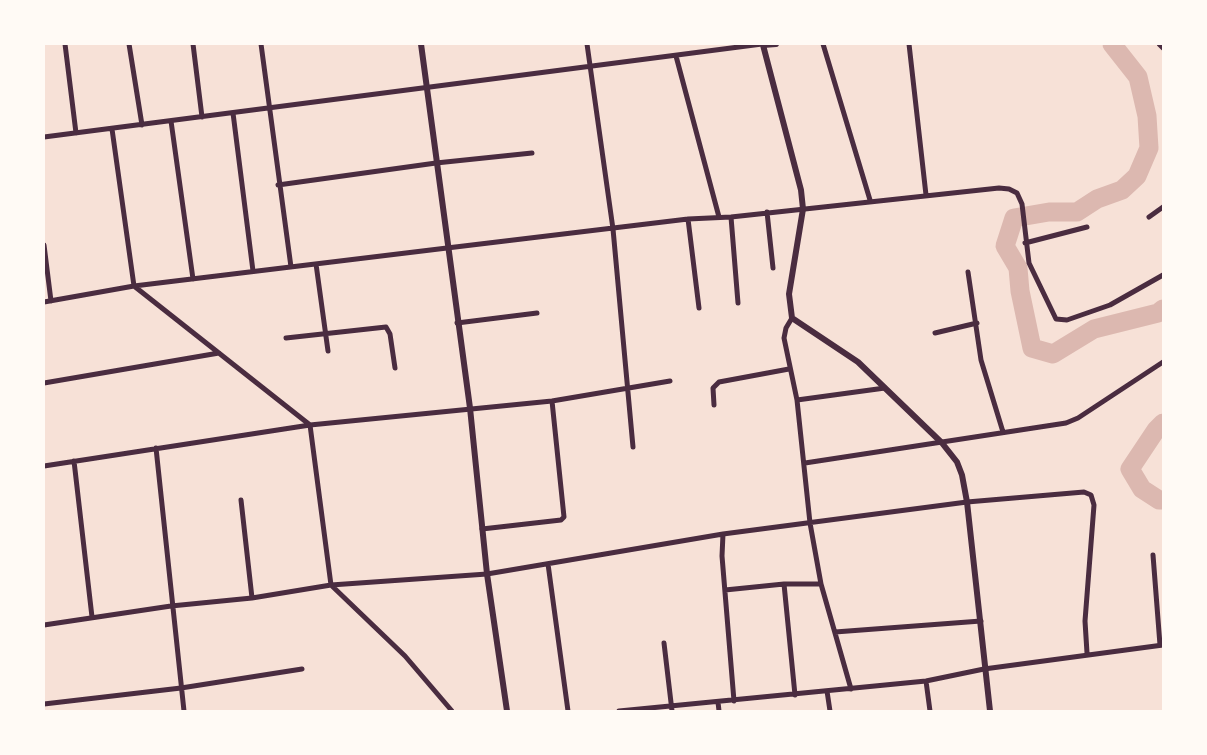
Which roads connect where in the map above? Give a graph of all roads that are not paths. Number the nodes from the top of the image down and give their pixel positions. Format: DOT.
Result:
graph roads {
  1 [pos="65,44"];
  2 [pos="129,44"];
  3 [pos="193,44"];
  4 [pos="261,44"];
  5 [pos="421,44"];
  6 [pos="587,44"];
  7 [pos="776,44"];
  8 [pos="823,44"];
  9 [pos="909,44"];
  10 [pos="1159,44"];
  11 [pos="762,45"];
  12 [pos="1163,48"];
  13 [pos="676,56"];
  14 [pos="590,67"];
  15 [pos="426,86"];
  16 [pos="269,108"];
  17 [pos="233,113"];
  18 [pos="202,117"];
  19 [pos="172,121"];
  20 [pos="142,125"];
  21 [pos="112,129"];
  22 [pos="76,133"];
  23 [pos="44,137"];
  24 [pos="532,153"];
  25 [pos="436,163"];
  26 [pos="278,185"];
  27 [pos="926,195"];
  28 [pos="870,200"];
  29 [pos="1163,207"];
  30 [pos="803,209"];
  31 [pos="767,212"];
  32 [pos="719,217"];
  33 [pos="731,217"];
  34 [pos="1150,217"];
  35 [pos="688,219"];
  36 [pos="1087,227"];
  37 [pos="613,229"];
  38 [pos="1025,243"];
  39 [pos="44,245"];
  40 [pos="447,248"];
  41 [pos="316,264"];
  42 [pos="291,267"];
  43 [pos="773,268"];
  44 [pos="253,271"];
  45 [pos="968,272"];
  46 [pos="1163,275"];
  47 [pos="192,280"];
  48 [pos="134,286"];
  49 [pos="51,301"];
  50 [pos="44,302"];
  51 [pos="738,303"];
  52 [pos="699,308"];
  53 [pos="537,313"];
  54 [pos="792,318"];
  55 [pos="458,323"];
  56 [pos="977,323"];
  57 [pos="326,333"];
  58 [pos="934,333"];
  59 [pos="286,338"];
  60 [pos="328,351"];
  61 [pos="219,353"];
  62 [pos="1163,362"];
  63 [pos="395,368"];
  64 [pos="789,369"];
  65 [pos="670,381"];
  66 [pos="44,383"];
  67 [pos="885,388"];
  68 [pos="628,389"];
  69 [pos="797,400"];
  70 [pos="552,401"];
  71 [pos="714,405"];
  72 [pos="470,408"];
  73 [pos="310,425"];
  74 [pos="1003,432"];
  75 [pos="942,443"];
  76 [pos="633,447"];
  77 [pos="156,448"];
  78 [pos="74,460"];
  79 [pos="805,463"];
  80 [pos="44,466"];
  81 [pos="241,500"];
  82 [pos="967,502"];
  83 [pos="810,522"];
  84 [pos="482,529"];
  85 [pos="723,534"];
  86 [pos="1153,555"];
  87 [pos="548,564"];
  88 [pos="488,574"];
  89 [pos="784,584"];
  90 [pos="821,584"];
  91 [pos="331,585"];
  92 [pos="725,590"];
  93 [pos="252,598"];
  94 [pos="171,606"];
  95 [pos="92,617"];
  96 [pos="981,621"];
  97 [pos="44,625"];
  98 [pos="835,632"];
  99 [pos="664,643"];
  100 [pos="1162,645"];
  101 [pos="1087,653"];
  102 [pos="302,669"];
  103 [pos="984,669"];
  104 [pos="926,681"];
  105 [pos="181,688"];
  106 [pos="851,689"];
  107 [pos="827,691"];
  108 [pos="795,695"];
  109 [pos="734,701"];
  110 [pos="718,702"];
  111 [pos="44,704"];
  112 [pos="672,709"];
  113 [pos="184,711"];
  114 [pos="452,711"];
  115 [pos="507,711"];
  116 [pos="568,711"];
  117 [pos="618,711"];
  118 [pos="719,711"];
  119 [pos="830,711"];
  120 [pos="930,711"];
  121 [pos="990,711"];
  1 -- 22 [label="street"];
  2 -- 20 [label="street"];
  3 -- 18 [label="street"];
  4 -- 16 [label="street"];
  5 -- 15 [label="street"];
  6 -- 14 [label="street"];
  7 -- 11 [label="street"];
  8 -- 28 [label="street"];
  9 -- 27 [label="street"];
  10 -- 12 [label="street"];
  11 -- 13 [label="street"];
  11 -- 30 [label="street"];
  13 -- 14 [label="street"];
  13 -- 32 [label="street"];
  14 -- 15 [label="street"];
  14 -- 37 [label="street"];
  15 -- 16 [label="street"];
  15 -- 25 [label="street"];
  16 -- 17 [label="street"];
  16 -- 26 [label="street"];
  17 -- 18 [label="street"];
  17 -- 44 [label="street"];
  18 -- 19 [label="street"];
  19 -- 20 [label="street"];
  19 -- 47 [label="street"];
  20 -- 21 [label="street"];
  21 -- 22 [label="street"];
  21 -- 48 [label="street"];
  22 -- 23 [label="street"];
  24 -- 25 [label="street"];
  25 -- 26 [label="street"];
  25 -- 40 [label="street"];
  26 -- 42 [label="street"];
  27 -- 28 [label="street"];
  27 -- 38 [label="street"];
  28 -- 30 [label="street"];
  29 -- 34 [label="street"];
  30 -- 31 [label="street"];
  30 -- 54 [label="street"];
  31 -- 33 [label="street"];
  31 -- 43 [label="street"];
  32 -- 33 [label="street"];
  32 -- 35 [label="street"];
  33 -- 51 [label="street"];
  35 -- 37 [label="street"];
  35 -- 52 [label="street"];
  36 -- 38 [label="street"];
  37 -- 40 [label="street"];
  37 -- 68 [label="street"];
  38 -- 46 [label="street"];
  39 -- 49 [label="street"];
  40 -- 41 [label="street"];
  40 -- 55 [label="street"];
  41 -- 42 [label="street"];
  41 -- 57 [label="street"];
  42 -- 44 [label="street"];
  44 -- 47 [label="street"];
  45 -- 56 [label="street"];
  47 -- 48 [label="street"];
  48 -- 49 [label="street"];
  48 -- 61 [label="street"];
  49 -- 50 [label="street"];
  53 -- 55 [label="street"];
  54 -- 64 [label="street"];
  54 -- 67 [label="street"];
  55 -- 72 [label="street"];
  56 -- 58 [label="street"];
  56 -- 74 [label="street"];
  57 -- 59 [label="street"];
  57 -- 60 [label="street"];
  57 -- 63 [label="street"];
  61 -- 66 [label="street"];
  61 -- 73 [label="street"];
  62 -- 74 [label="street"];
  64 -- 69 [label="street"];
  64 -- 71 [label="street"];
  65 -- 68 [label="street"];
  67 -- 69 [label="street"];
  67 -- 75 [label="street"];
  68 -- 70 [label="street"];
  68 -- 76 [label="street"];
  69 -- 79 [label="street"];
  70 -- 72 [label="street"];
  70 -- 84 [label="street"];
  72 -- 73 [label="street"];
  72 -- 84 [label="street"];
  73 -- 77 [label="street"];
  73 -- 91 [label="street"];
  74 -- 75 [label="street"];
  75 -- 79 [label="street"];
  75 -- 82 [label="street"];
  77 -- 78 [label="street"];
  77 -- 94 [label="street"];
  78 -- 80 [label="street"];
  78 -- 95 [label="street"];
  79 -- 83 [label="street"];
  81 -- 93 [label="street"];
  82 -- 83 [label="street"];
  82 -- 96 [label="street"];
  82 -- 101 [label="street"];
  83 -- 85 [label="street"];
  83 -- 90 [label="street"];
  84 -- 88 [label="street"];
  85 -- 87 [label="street"];
  85 -- 92 [label="street"];
  86 -- 100 [label="street"];
  87 -- 88 [label="street"];
  87 -- 116 [label="street"];
  88 -- 91 [label="street"];
  88 -- 115 [label="street"];
  89 -- 90 [label="street"];
  89 -- 92 [label="street"];
  89 -- 108 [label="street"];
  90 -- 98 [label="street"];
  91 -- 93 [label="street"];
  91 -- 114 [label="street"];
  92 -- 109 [label="street"];
  93 -- 94 [label="street"];
  94 -- 95 [label="street"];
  94 -- 105 [label="street"];
  95 -- 97 [label="street"];
  96 -- 98 [label="street"];
  96 -- 103 [label="street"];
  98 -- 106 [label="street"];
  99 -- 112 [label="street"];
  100 -- 101 [label="street"];
  101 -- 103 [label="street"];
  102 -- 105 [label="street"];
  103 -- 104 [label="street"];
  103 -- 121 [label="street"];
  104 -- 106 [label="street"];
  104 -- 120 [label="street"];
  105 -- 111 [label="street"];
  105 -- 113 [label="street"];
  106 -- 107 [label="street"];
  107 -- 108 [label="street"];
  107 -- 119 [label="street"];
  108 -- 109 [label="street"];
  109 -- 110 [label="street"];
  110 -- 112 [label="street"];
  110 -- 118 [label="street"];
  112 -- 117 [label="street"];
}
